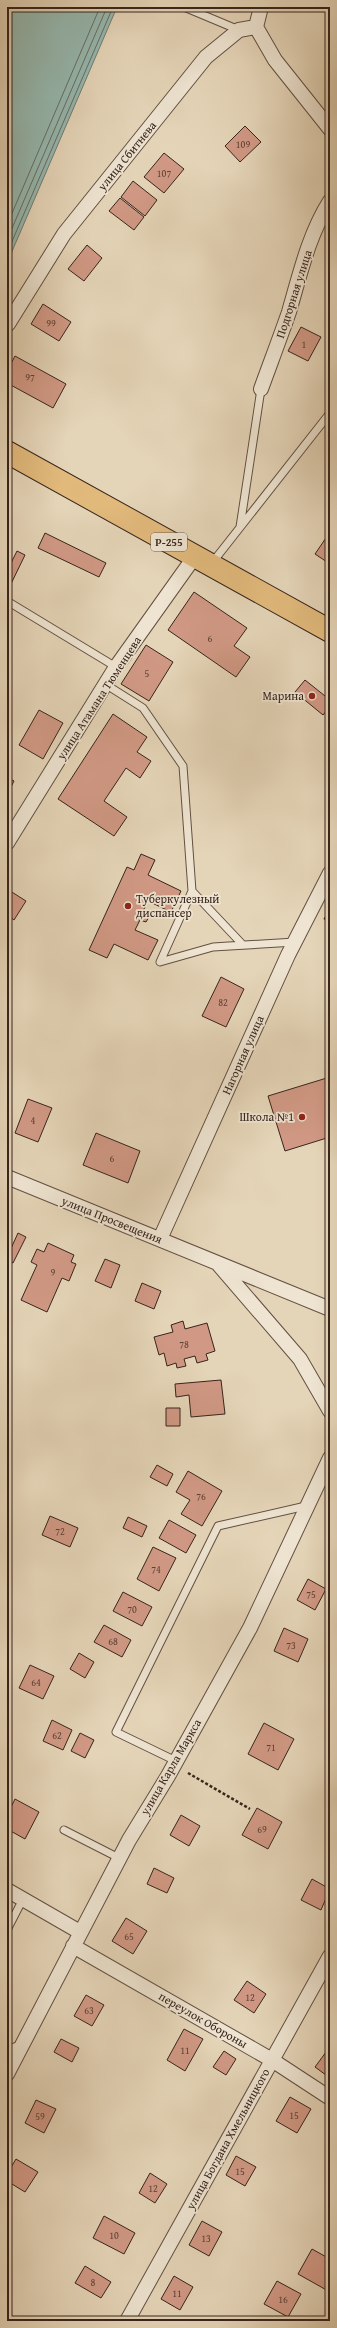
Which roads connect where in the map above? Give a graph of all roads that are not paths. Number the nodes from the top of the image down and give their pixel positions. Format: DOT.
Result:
graph roads {
  1 [pos="184,7"];
  2 [pos="261,7"];
  3 [pos="256,27"];
  4 [pos="239,30"];
  5 [pos="330,129"];
  6 [pos="330,201"];
  7 [pos="8,324"];
  8 [pos="261,389"];
  9 [pos="330,413"];
  10 [pos="7,452"];
  11 [pos="239,528"];
  12 [pos="203,560"];
  13 [pos="7,600"];
  14 [pos="330,631"];
  15 [pos="116,667"];
  16 [pos="106,684"];
  17 [pos="7,842"];
  18 [pos="330,874"];
  19 [pos="192,891"];
  20 [pos="295,942"];
  21 [pos="243,945"];
  22 [pos="7,1177"];
  23 [pos="160,1239"];
  24 [pos="217,1263"];
  25 [pos="330,1309"];
  26 [pos="330,1411"];
  27 [pos="330,1458"];
  28 [pos="307,1506"];
  29 [pos="175,1763"];
  30 [pos="64,1830"];
  31 [pos="119,1858"];
  32 [pos="7,1890"];
  33 [pos="23,1899"];
  34 [pos="7,1930"];
  35 [pos="80,1932"];
  36 [pos="73,1946"];
  37 [pos="330,1956"];
  38 [pos="23,2044"];
  39 [pos="7,2049"];
  40 [pos="272,2060"];
  41 [pos="7,2074"];
  42 [pos="330,2098"];
  43 [pos="127,2321"];
  1 -- 4 [label="lane"];
  2 -- 3 [label="street"];
  3 -- 4 [label="street, улица Сбитнева"];
  3 -- 5 [label="street"];
  4 -- 7 [label="street, улица Сбитнева"];
  6 -- 8 [label="street, Подгорная улица"];
  8 -- 11 [label="lane"];
  9 -- 11 [label="lane"];
  10 -- 12 [label="highway, Р-255"];
  11 -- 12 [label="lane"];
  12 -- 14 [label="highway, Р-255"];
  12 -- 15 [label="street, улица Атамана Тюменцева"];
  13 -- 15 [label="lane"];
  15 -- 16 [label="street, улица Атамана Тюменцева"];
  16 -- 17 [label="street, улица Атамана Тюменцева"];
  16 -- 19 [label="lane"];
  18 -- 20 [label="street, Нагорная улица"];
  19 -- 21 [label="lane"];
  19 -- 21 [label="lane"];
  20 -- 21 [label="lane"];
  20 -- 23 [label="street, Нагорная улица"];
  22 -- 23 [label="street, улица Просвещения"];
  23 -- 24 [label="street, улица Просвещения"];
  24 -- 25 [label="street, улица Просвещения"];
  24 -- 26 [label="street, улица Просвещения"];
  27 -- 28 [label="street, улица Карла Маркса"];
  28 -- 29 [label="street, улица Карла Маркса"];
  28 -- 29 [label="lane"];
  29 -- 31 [label="street, улица Карла Маркса"];
  30 -- 31 [label="lane"];
  31 -- 35 [label="street, улица Карла Маркса"];
  32 -- 33 [label="street"];
  33 -- 34 [label="lane"];
  33 -- 35 [label="street"];
  35 -- 36 [label="street, улица Карла Маркса"];
  36 -- 38 [label="street, улица Карла Маркса"];
  36 -- 40 [label="street, переулок Обороны"];
  37 -- 40 [label="street, улица Богдана Хмельницкого"];
  38 -- 39 [label="lane"];
  38 -- 41 [label="street, улица Карла Маркса"];
  40 -- 42 [label="street, переулок Обороны"];
  40 -- 43 [label="street, улица Богдана Хмельницкого"];
}
